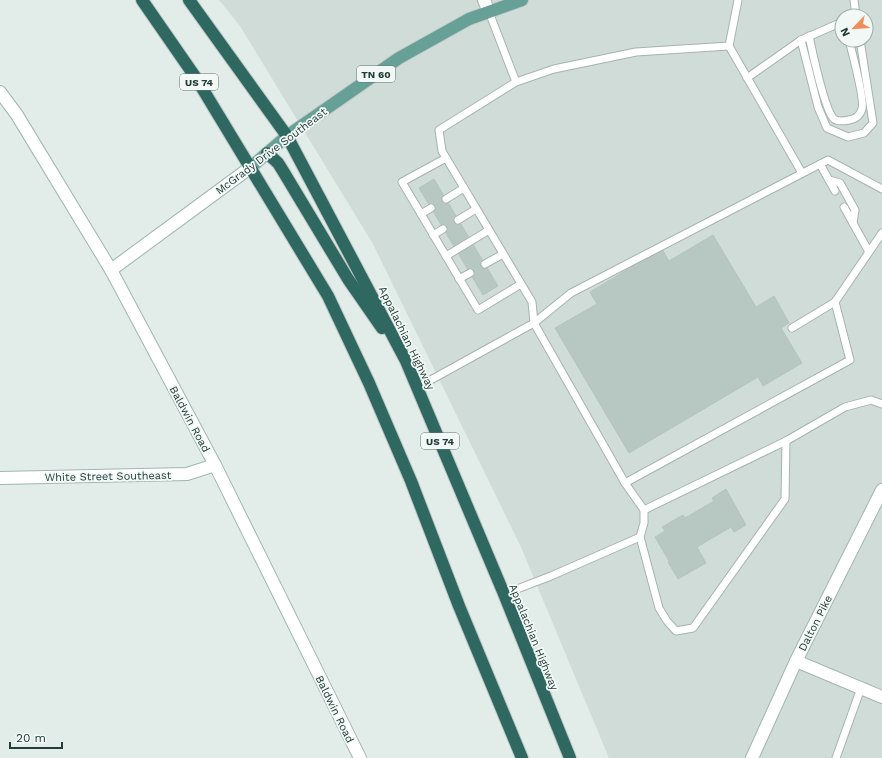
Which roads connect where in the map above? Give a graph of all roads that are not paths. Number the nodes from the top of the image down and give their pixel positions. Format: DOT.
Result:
graph roads {
  1 [pos="142,0"];
  2 [pos="189,0"];
  3 [pos="484,0"];
  4 [pos="522,0"];
  5 [pos="738,0"];
  6 [pos="489,12"];
  7 [pos="834,25"];
  8 [pos="809,36"];
  9 [pos="801,40"];
  10 [pos="729,46"];
  11 [pos="851,48"];
  12 [pos="861,48"];
  13 [pos="747,78"];
  14 [pos="516,82"];
  15 [pos="0,92"];
  16 [pos="287,136"];
  17 [pos="267,153"];
  18 [pos="446,158"];
  19 [pos="820,164"];
  20 [pos="251,167"];
  21 [pos="802,173"];
  22 [pos="829,180"];
  23 [pos="464,188"];
  24 [pos="882,189"];
  25 [pos="835,191"];
  26 [pos="446,199"];
  27 [pos="844,207"];
  28 [pos="431,208"];
  29 [pos="476,209"];
  30 [pos="421,214"];
  31 [pos="458,220"];
  32 [pos="852,223"];
  33 [pos="443,229"];
  34 [pos="489,230"];
  35 [pos="882,233"];
  36 [pos="434,235"];
  37 [pos="868,252"];
  38 [pos="503,254"];
  39 [pos="446,256"];
  40 [pos="485,264"];
  41 [pos="111,270"];
  42 [pos="470,272"];
  43 [pos="459,279"];
  44 [pos="521,284"];
  45 [pos="835,302"];
  46 [pos="534,323"];
  47 [pos="792,328"];
  48 [pos="406,361"];
  49 [pos="418,387"];
  50 [pos="882,404"];
  51 [pos="786,441"];
  52 [pos="215,465"];
  53 [pos="0,478"];
  54 [pos="625,483"];
  55 [pos="882,490"];
  56 [pos="644,510"];
  57 [pos="640,537"];
  58 [pos="504,594"];
  59 [pos="796,662"];
  60 [pos="861,688"];
  61 [pos="882,697"];
  62 [pos="360,758"];
  63 [pos="522,758"];
  64 [pos="570,758"];
  65 [pos="752,758"];
  66 [pos="836,758"];
  1 -- 20 [label="highway, US 74"];
  2 -- 16 [label="highway, Appalachian Highway / US 74"];
  3 -- 6 [label="street"];
  4 -- 6 [label="main road, McGrady Drive Southeast / TN 60"];
  5 -- 10 [label="lane"];
  6 -- 14 [label="lane"];
  6 -- 16 [label="main road, McGrady Drive Southeast / TN 60"];
  7 -- 8 [label="lane"];
  8 -- 9 [label="lane"];
  8 -- 11 [label="lane"];
  9 -- 12 [label="lane"];
  9 -- 13 [label="lane"];
  10 -- 13 [label="lane"];
  10 -- 14 [label="lane"];
  13 -- 21 [label="lane"];
  14 -- 18 [label="lane"];
  15 -- 41 [label="street, Baldwin Road"];
  16 -- 17 [label="main road, McGrady Drive Southeast"];
  16 -- 48 [label="highway, Appalachian Highway / US 74"];
  17 -- 20 [label="main road, McGrady Drive Southeast"];
  17 -- 48 [label="highway"];
  18 -- 23 [label="lane"];
  18 -- 30 [label="lane"];
  19 -- 21 [label="lane"];
  19 -- 22 [label="lane"];
  19 -- 24 [label="lane"];
  20 -- 41 [label="street, McGrady Drive Southeast"];
  20 -- 63 [label="highway, US 74"];
  21 -- 46 [label="lane"];
  22 -- 25 [label="lane"];
  22 -- 32 [label="lane"];
  23 -- 26 [label="lane"];
  23 -- 29 [label="lane"];
  27 -- 32 [label="lane"];
  28 -- 30 [label="lane"];
  29 -- 31 [label="lane"];
  29 -- 34 [label="lane"];
  30 -- 36 [label="lane"];
  32 -- 37 [label="lane"];
  33 -- 36 [label="lane"];
  34 -- 38 [label="lane"];
  34 -- 39 [label="lane"];
  35 -- 37 [label="lane"];
  36 -- 39 [label="lane"];
  37 -- 45 [label="lane"];
  38 -- 40 [label="lane"];
  38 -- 44 [label="lane"];
  39 -- 43 [label="lane"];
  41 -- 52 [label="street, Baldwin Road"];
  42 -- 43 [label="lane"];
  43 -- 44 [label="lane"];
  44 -- 46 [label="lane"];
  45 -- 47 [label="lane"];
  45 -- 54 [label="lane"];
  46 -- 49 [label="lane"];
  46 -- 54 [label="lane"];
  48 -- 49 [label="highway, Appalachian Highway / US 74"];
  49 -- 58 [label="highway, Appalachian Highway / US 74"];
  50 -- 51 [label="lane"];
  51 -- 56 [label="lane"];
  51 -- 57 [label="lane"];
  52 -- 53 [label="street, White Street Southeast"];
  52 -- 62 [label="street, Baldwin Road"];
  54 -- 56 [label="lane"];
  55 -- 59 [label="street, Dalton Pike"];
  56 -- 57 [label="lane"];
  57 -- 58 [label="lane"];
  58 -- 64 [label="highway, Appalachian Highway / US 74"];
  59 -- 60 [label="street"];
  59 -- 65 [label="street, Dalton Pike"];
  60 -- 61 [label="street"];
  60 -- 66 [label="lane"];
}
